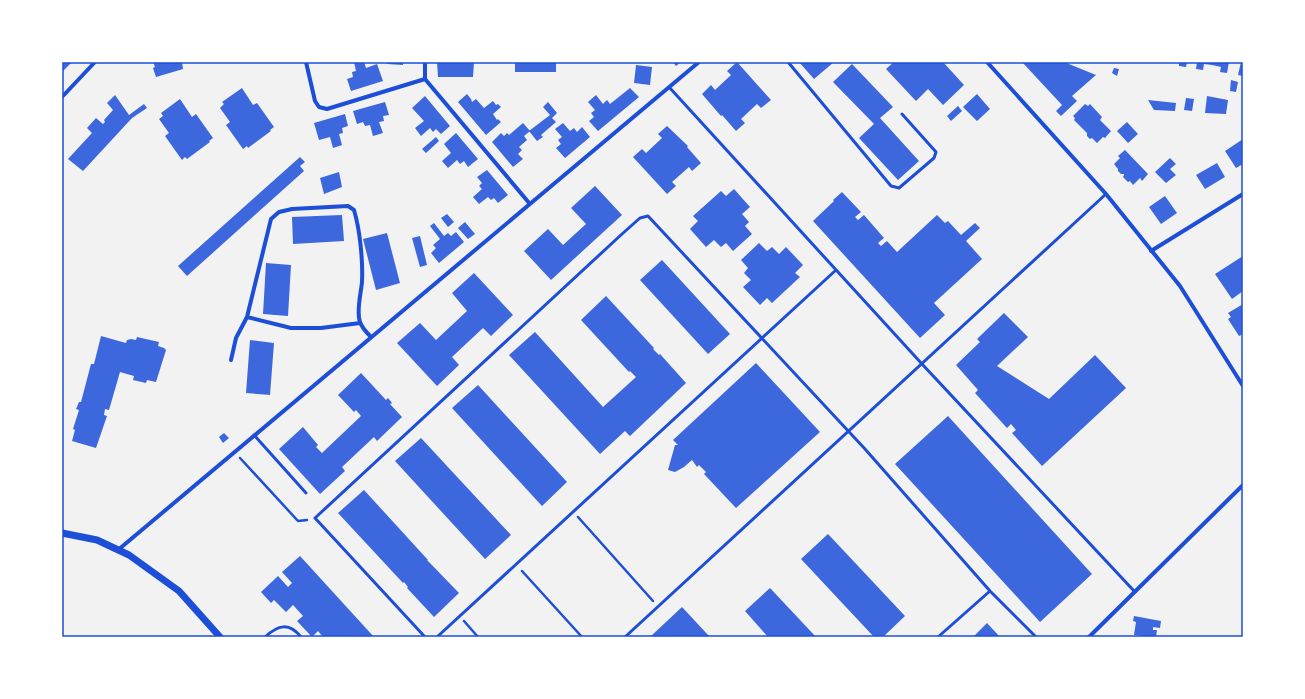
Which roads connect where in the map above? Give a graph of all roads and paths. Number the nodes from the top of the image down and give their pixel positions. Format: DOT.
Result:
graph roads {
  1 [pos="95,62"];
  2 [pos="306,62"];
  3 [pos="425,62"];
  4 [pos="698,62"];
  5 [pos="788,62"];
  6 [pos="987,62"];
  7 [pos="425,79"];
  8 [pos="669,87"];
  9 [pos="62,97"];
  10 [pos="902,114"];
  11 [pos="1106,194"];
  12 [pos="1243,194"];
  13 [pos="530,204"];
  14 [pos="1150,251"];
  15 [pos="836,270"];
  16 [pos="247,317"];
  17 [pos="360,323"];
  18 [pos="371,337"];
  19 [pos="762,338"];
  20 [pos="231,360"];
  21 [pos="922,364"];
  22 [pos="1243,386"];
  23 [pos="848,431"];
  24 [pos="254,435"];
  25 [pos="234,452"];
  26 [pos="1243,485"];
  27 [pos="306,493"];
  28 [pos="573,512"];
  29 [pos="315,518"];
  30 [pos="62,533"];
  31 [pos="118,550"];
  32 [pos="516,564"];
  33 [pos="990,591"];
  34 [pos="1135,592"];
  35 [pos="658,607"];
  36 [pos="460,616"];
  37 [pos="220,637"];
  38 [pos="265,637"];
  39 [pos="301,637"];
  40 [pos="425,637"];
  41 [pos="437,637"];
  42 [pos="478,637"];
  43 [pos="582,637"];
  44 [pos="625,637"];
  45 [pos="938,637"];
  46 [pos="1036,637"];
  47 [pos="1089,637"];
  1 -- 9 [label="street"];
  2 -- 7 [label="street"];
  3 -- 7 [label="street"];
  4 -- 8 [label="street"];
  5 -- 10 [label="lane"];
  6 -- 11 [label="street"];
  7 -- 13 [label="street"];
  8 -- 13 [label="street"];
  8 -- 15 [label="lane"];
  11 -- 14 [label="street"];
  11 -- 21 [label="lane"];
  12 -- 14 [label="street"];
  13 -- 18 [label="street"];
  14 -- 22 [label="street"];
  15 -- 19 [label="lane"];
  15 -- 21 [label="lane"];
  16 -- 17 [label="street"];
  16 -- 17 [label="street"];
  16 -- 20 [label="street"];
  17 -- 18 [label="street"];
  18 -- 24 [label="street"];
  19 -- 23 [label="lane"];
  19 -- 28 [label="lane"];
  19 -- 29 [label="lane"];
  21 -- 23 [label="lane"];
  21 -- 34 [label="lane"];
  23 -- 33 [label="lane"];
  23 -- 35 [label="lane"];
  24 -- 25 [label="street"];
  24 -- 27 [label="lane"];
  25 -- 29 [label="path"];
  25 -- 31 [label="street"];
  26 -- 34 [label="street"];
  28 -- 32 [label="lane"];
  28 -- 35 [label="path"];
  29 -- 40 [label="lane"];
  30 -- 31 [label="street"];
  31 -- 37 [label="street"];
  32 -- 36 [label="lane"];
  32 -- 43 [label="path"];
  33 -- 45 [label="lane"];
  33 -- 46 [label="lane"];
  34 -- 47 [label="street"];
  35 -- 44 [label="lane"];
  36 -- 41 [label="lane"];
  36 -- 42 [label="path"];
  38 -- 39 [label="lane"];
}
